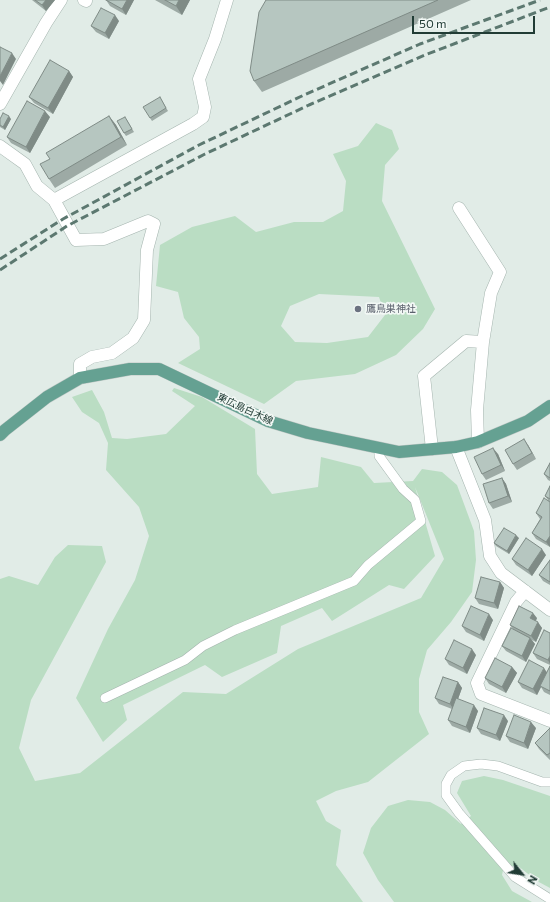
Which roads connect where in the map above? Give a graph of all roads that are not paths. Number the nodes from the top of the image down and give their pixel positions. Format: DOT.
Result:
graph roads {
  1 [pos="61,0"];
  2 [pos="227,0"];
  3 [pos="0,104"];
  4 [pos="0,146"];
  5 [pos="54,200"];
  6 [pos="459,208"];
  7 [pos="483,342"];
  8 [pos="80,378"];
  9 [pos="550,406"];
  10 [pos="0,436"];
  11 [pos="478,442"];
  12 [pos="456,447"];
  13 [pos="379,448"];
  14 [pos="432,450"];
  15 [pos="524,591"];
  16 [pos="550,610"];
  17 [pos="105,698"];
  18 [pos="550,721"];
  19 [pos="550,782"];
  20 [pos="550,899"];
  1 -- 3 [label="street"];
  2 -- 5 [label="street"];
  4 -- 5 [label="street"];
  5 -- 8 [label="street"];
  6 -- 7 [label="street"];
  7 -- 11 [label="street"];
  7 -- 14 [label="street"];
  8 -- 10 [label="main road, 東広島白木線"];
  8 -- 13 [label="main road, 東広島白木線"];
  9 -- 11 [label="main road, 東広島白木線"];
  11 -- 12 [label="main road, 東広島白木線"];
  12 -- 14 [label="main road, 東広島白木線"];
  12 -- 15 [label="street"];
  13 -- 14 [label="main road, 東広島白木線"];
  13 -- 17 [label="lane"];
  15 -- 16 [label="street"];
  15 -- 18 [label="street"];
  19 -- 20 [label="lane"];
}
